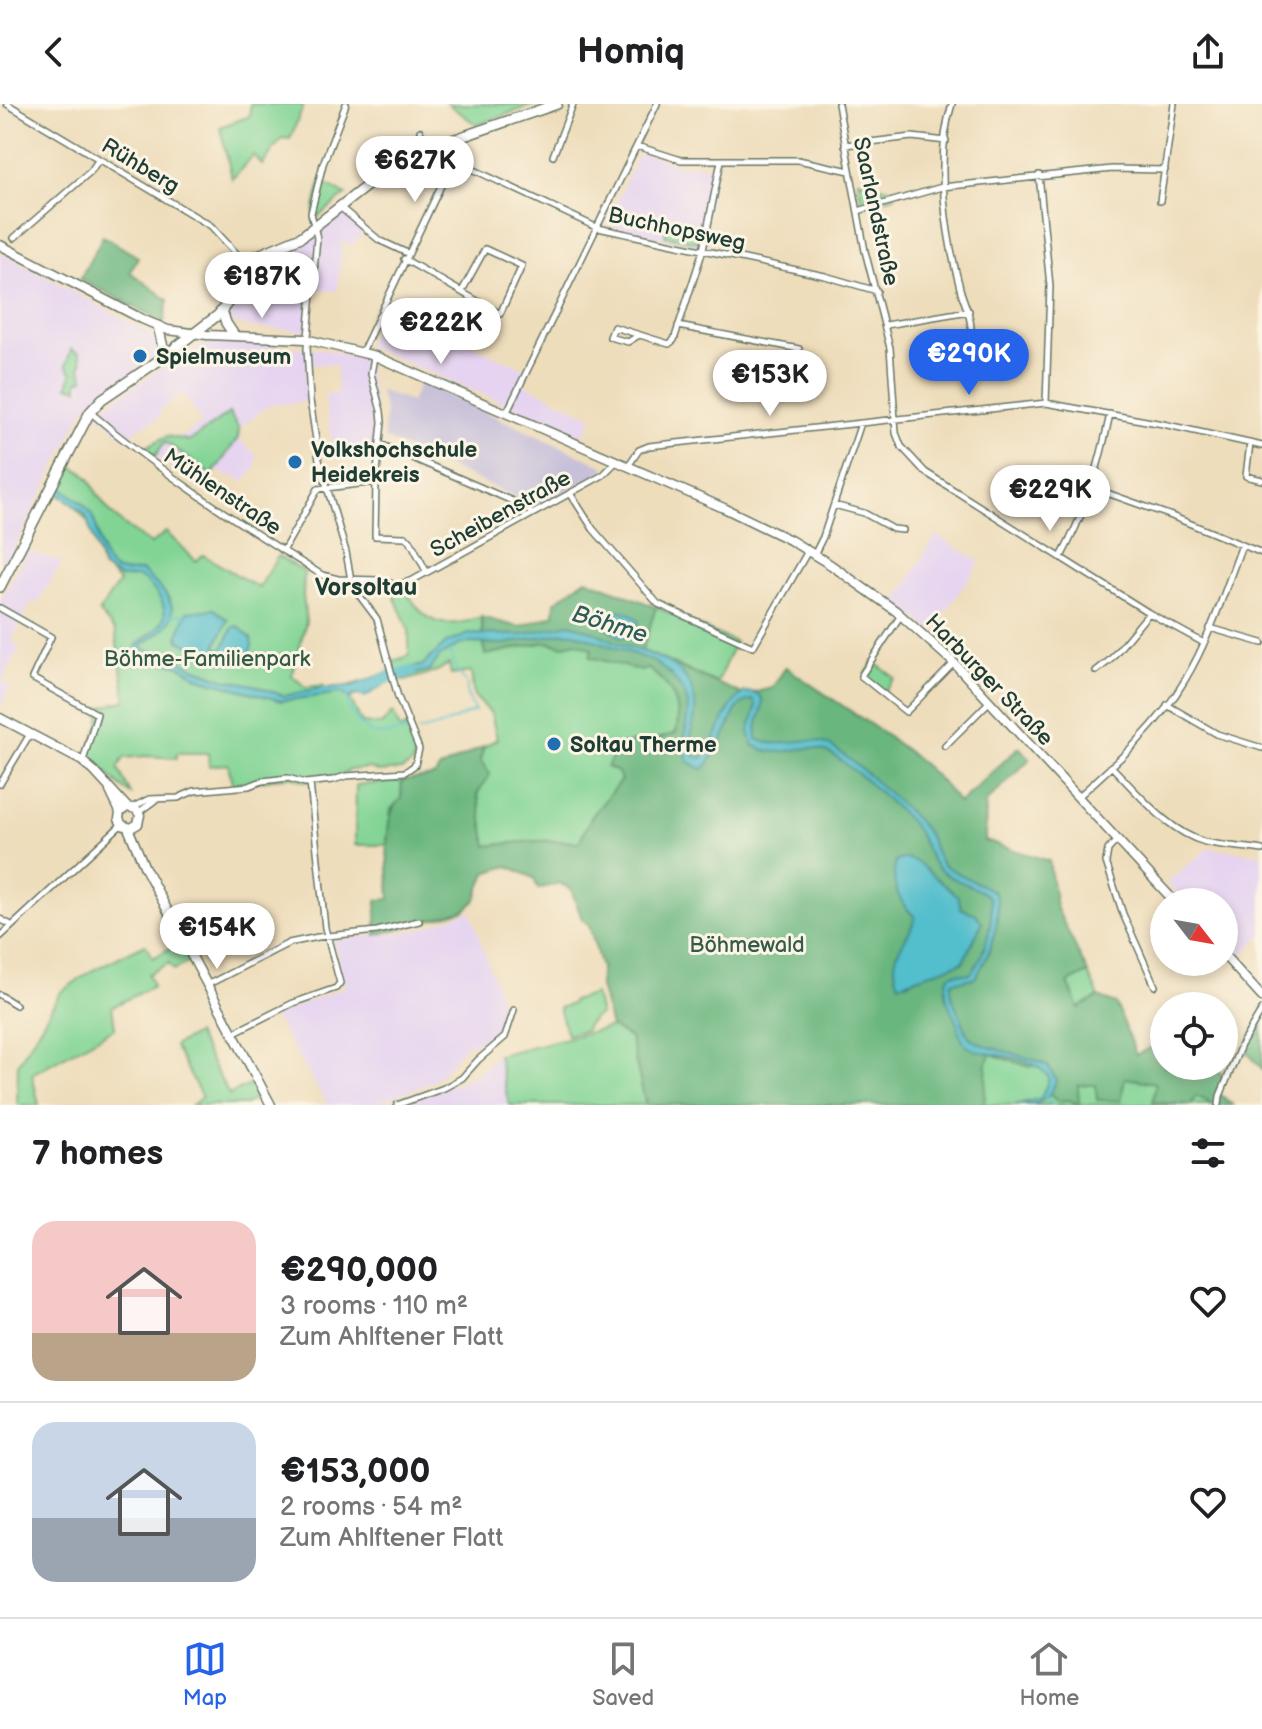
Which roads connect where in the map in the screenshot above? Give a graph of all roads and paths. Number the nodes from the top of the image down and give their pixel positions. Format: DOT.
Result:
graph roads {
  1 [pos="346,104"];
  2 [pos="557,104"];
  3 [pos="573,104"];
  4 [pos="657,104"];
  5 [pos="838,104"];
  6 [pos="951,104"];
  7 [pos="1174,104"];
  8 [pos="10,106"];
  9 [pos="420,131"];
  10 [pos="946,141"];
  11 [pos="447,142"];
  12 [pos="845,145"];
  13 [pos="637,146"];
  14 [pos="428,149"];
  15 [pos="553,156"];
  16 [pos="99,159"];
  17 [pos="451,159"];
  18 [pos="721,161"];
  19 [pos="1165,170"];
  20 [pos="850,171"];
  21 [pos="1039,175"];
  22 [pos="942,187"];
  23 [pos="1160,201"];
  24 [pos="339,207"];
  25 [pos="858,211"];
  26 [pos="314,226"];
  27 [pos="598,228"];
  28 [pos="14,238"];
  29 [pos="0,245"];
  30 [pos="703,250"];
  31 [pos="406,256"];
  32 [pos="248,266"];
  33 [pos="462,291"];
  34 [pos="877,291"];
  35 [pos="222,310"];
  36 [pos="969,311"];
  37 [pos="886,325"];
  38 [pos="158,326"];
  39 [pos="678,326"];
  40 [pos="971,327"];
  41 [pos="195,334"];
  42 [pos="234,335"];
  43 [pos="639,335"];
  44 [pos="308,339"];
  45 [pos="799,349"];
  46 [pos="362,352"];
  47 [pos="165,356"];
  48 [pos="375,356"];
  49 [pos="1046,403"];
  50 [pos="90,412"];
  51 [pos="507,412"];
  52 [pos="1110,414"];
  53 [pos="894,420"];
  54 [pos="861,423"];
  55 [pos="1250,443"];
  56 [pos="380,444"];
  57 [pos="1262,446"];
  58 [pos="617,461"];
  59 [pos="628,466"];
  60 [pos="1262,480"];
  61 [pos="376,482"];
  62 [pos="326,487"];
  63 [pos="1093,488"];
  64 [pos="570,493"];
  65 [pos="834,505"];
  66 [pos="532,514"];
  67 [pos="903,530"];
  68 [pos="1242,545"];
  69 [pos="283,551"];
  70 [pos="811,553"];
  71 [pos="1262,553"];
  72 [pos="1061,557"];
  73 [pos="426,571"];
  74 [pos="352,580"];
  75 [pos="0,587"];
  76 [pos="0,608"];
  77 [pos="1149,613"];
  78 [pos="901,615"];
  79 [pos="1210,628"];
  80 [pos="1204,643"];
  81 [pos="1262,643"];
  82 [pos="954,663"];
  83 [pos="1096,671"];
  84 [pos="990,702"];
  85 [pos="1167,705"];
  86 [pos="0,718"];
  87 [pos="31,733"];
  88 [pos="945,746"];
  89 [pos="1262,748"];
  90 [pos="82,761"];
  91 [pos="1111,766"];
  92 [pos="310,783"];
  93 [pos="0,784"];
  94 [pos="1078,797"];
  95 [pos="130,810"];
  96 [pos="129,826"];
  97 [pos="1117,840"];
  98 [pos="1262,850"];
  99 [pos="1162,888"];
  100 [pos="0,919"];
  101 [pos="419,921"];
  102 [pos="11,925"];
  103 [pos="326,936"];
  104 [pos="0,937"];
  105 [pos="1238,970"];
  106 [pos="207,986"];
  107 [pos="1155,986"];
  108 [pos="0,995"];
  109 [pos="1262,997"];
  110 [pos="16,1005"];
  111 [pos="514,1010"];
  112 [pos="1262,1010"];
  113 [pos="232,1033"];
  114 [pos="271,1105"];
  115 [pos="397,1105"];
  116 [pos="1219,1105"];
  1 -- 26 [label="street"];
  2 -- 11 [label="main road"];
  3 -- 15 [label="street"];
  4 -- 13 [label="street"];
  5 -- 12 [label="street, Saarlandstraße"];
  6 -- 10 [label="street"];
  7 -- 19 [label="street"];
  8 -- 16 [label="street, Rühberg"];
  9 -- 14 [label="street"];
  10 -- 12 [label="street"];
  10 -- 22 [label="street"];
  11 -- 14 [label="main road"];
  11 -- 17 [label="street"];
  12 -- 20 [label="street, Saarlandstraße"];
  13 -- 18 [label="street"];
  13 -- 27 [label="street"];
  14 -- 24 [label="main road"];
  16 -- 28 [label="street"];
  16 -- 32 [label="street, Rühberg"];
  17 -- 27 [label="street, Buchhopsweg"];
  17 -- 31 [label="street"];
  18 -- 20 [label="street"];
  18 -- 30 [label="street"];
  19 -- 21 [label="street"];
  19 -- 23 [label="street"];
  20 -- 25 [label="street, Saarlandstraße"];
  21 -- 22 [label="street"];
  21 -- 49 [label="street"];
  22 -- 25 [label="street"];
  22 -- 36 [label="street"];
  24 -- 26 [label="main road"];
  24 -- 31 [label="street"];
  25 -- 34 [label="street, Saarlandstraße"];
  26 -- 32 [label="main road"];
  26 -- 44 [label="street"];
  27 -- 30 [label="street, Buchhopsweg"];
  27 -- 51 [label="street"];
  29 -- 38 [label="main road, Harburger Straße"];
  30 -- 34 [label="street, Buchhopsweg"];
  30 -- 39 [label="street"];
  31 -- 33 [label="street"];
  31 -- 46 [label="street"];
  32 -- 35 [label="main road"];
  33 -- 33 [label="street"];
  34 -- 37 [label="street, Saarlandstraße"];
  35 -- 41 [label="main road"];
  35 -- 42 [label="main road"];
  36 -- 37 [label="street"];
  36 -- 40 [label="street"];
  37 -- 53 [label="street, Saarlandstraße"];
  38 -- 41 [label="main road, Harburger Straße"];
  38 -- 47 [label="main road"];
  39 -- 43 [label="street"];
  39 -- 45 [label="street"];
  41 -- 42 [label="main road, Harburger Straße"];
  41 -- 47 [label="main road"];
  42 -- 44 [label="main road, Harburger Straße"];
  43 -- 43 [label="street"];
  44 -- 46 [label="main road, Harburger Straße"];
  44 -- 62 [label="street"];
  46 -- 48 [label="main road, Harburger Straße"];
  47 -- 50 [label="main road"];
  48 -- 51 [label="main road, Harburger Straße"];
  48 -- 56 [label="street"];
  49 -- 52 [label="street"];
  49 -- 53 [label="street"];
  50 -- 69 [label="street, Mühlenstraße"];
  50 -- 75 [label="main road"];
  51 -- 58 [label="main road, Harburger Straße"];
  52 -- 55 [label="street"];
  52 -- 63 [label="street"];
  53 -- 54 [label="street"];
  53 -- 72 [label="street"];
  54 -- 59 [label="street"];
  54 -- 65 [label="street"];
  55 -- 57 [label="street"];
  55 -- 60 [label="street"];
  56 -- 61 [label="street"];
  56 -- 66 [label="street"];
  58 -- 59 [label="main road, Harburger Straße"];
  58 -- 64 [label="street, Scheibenstraße"];
  59 -- 70 [label="main road, Harburger Straße"];
  61 -- 62 [label="street"];
  61 -- 73 [label="street"];
  62 -- 69 [label="street"];
  62 -- 74 [label="street"];
  63 -- 68 [label="street"];
  63 -- 72 [label="street"];
  64 -- 66 [label="street, Scheibenstraße"];
  64 -- 70 [label="street"];
  65 -- 67 [label="street"];
  65 -- 70 [label="street"];
  66 -- 73 [label="street, Scheibenstraße"];
  68 -- 71 [label="street"];
  68 -- 79 [label="street"];
  69 -- 74 [label="street, Mühlenstraße"];
  70 -- 78 [label="main road, Harburger Straße"];
  72 -- 77 [label="street"];
  73 -- 74 [label="street, Scheibenstraße"];
  74 -- 92 [label="street"];
  76 -- 90 [label="street"];
  77 -- 80 [label="street"];
  77 -- 83 [label="street"];
  78 -- 82 [label="main road, Harburger Straße"];
  78 -- 82 [label="street"];
  79 -- 80 [label="street"];
  79 -- 81 [label="street"];
  80 -- 85 [label="street"];
  82 -- 84 [label="main road, Harburger Straße"];
  84 -- 88 [label="street"];
  84 -- 94 [label="main road, Harburger Straße"];
  85 -- 89 [label="street"];
  85 -- 91 [label="street"];
  86 -- 87 [label="main road"];
  87 -- 90 [label="main road"];
  87 -- 93 [label="street"];
  90 -- 95 [label="main road"];
  91 -- 94 [label="street"];
  91 -- 98 [label="street"];
  92 -- 95 [label="street"];
  92 -- 103 [label="street"];
  94 -- 97 [label="main road, Harburger Straße"];
  95 -- 96 [label="main road"];
  95 -- 96 [label="main road"];
  96 -- 102 [label="street"];
  96 -- 106 [label="main road"];
  97 -- 99 [label="main road, Harburger Straße"];
  97 -- 107 [label="street"];
  100 -- 102 [label="street"];
  101 -- 103 [label="street"];
  102 -- 104 [label="street"];
  103 -- 106 [label="street"];
  103 -- 113 [label="street"];
  105 -- 109 [label="main road"];
  106 -- 113 [label="main road"];
  108 -- 110 [label="street"];
  111 -- 115 [label="street"];
  112 -- 116 [label="street"];
  113 -- 114 [label="main road"];
}
